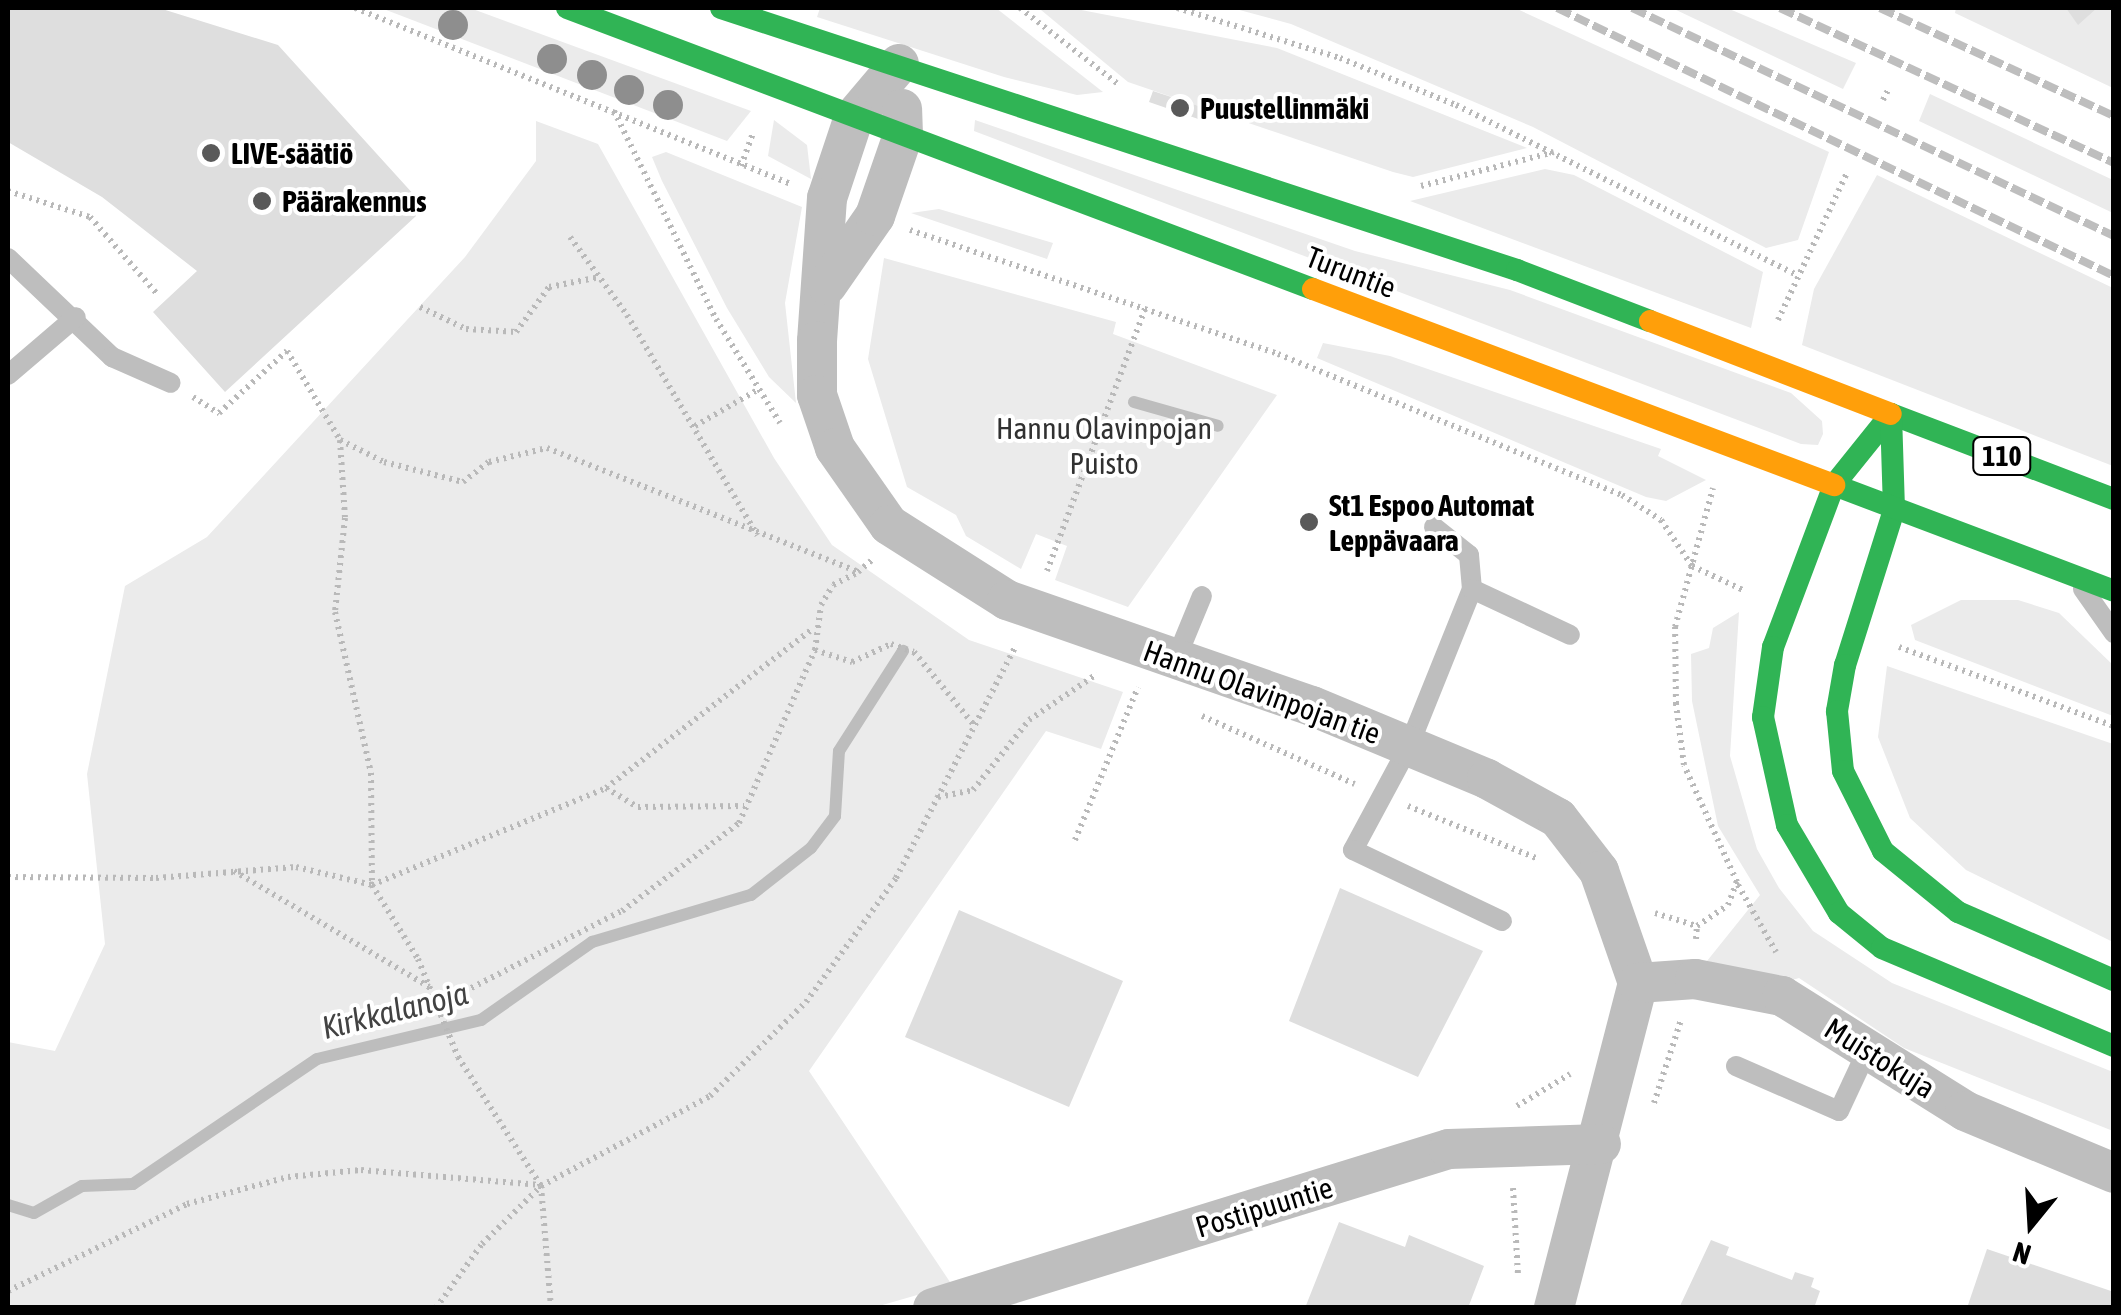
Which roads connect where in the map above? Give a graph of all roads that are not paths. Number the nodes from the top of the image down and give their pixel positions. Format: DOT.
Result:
graph roads {
  1 [pos="567,8"];
  2 [pos="722,8"];
  3 [pos="899,64"];
  4 [pos="854,117"];
  5 [pos="903,135"];
  6 [pos="8,258"];
  7 [pos="827,284"];
  8 [pos="76,317"];
  9 [pos="8,375"];
  10 [pos="171,383"];
  11 [pos="1891,414"];
  12 [pos="1834,485"];
  13 [pos="2114,499"];
  14 [pos="1894,510"];
  15 [pos="1434,527"];
  16 [pos="2077,578"];
  17 [pos="1472,589"];
  18 [pos="2114,592"];
  19 [pos="1202,596"];
  20 [pos="2114,633"];
  21 [pos="1570,636"];
  22 [pos="1176,659"];
  23 [pos="1409,746"];
  24 [pos="1502,921"];
  25 [pos="2114,980"];
  26 [pos="1638,983"];
  27 [pos="2114,1046"];
  28 [pos="1866,1052"];
  29 [pos="1736,1066"];
  30 [pos="1601,1144"];
  31 [pos="2114,1173"];
  32 [pos="933,1308"];
  33 [pos="1554,1308"];
  1 -- 4 [label="main road, Turuntie"];
  2 -- 3 [label="main road, Turuntie / 110"];
  3 -- 4 [label="street, Hannu Olavinpojan tie"];
  3 -- 5 [label="street"];
  3 -- 11 [label="main road, Turuntie / 110"];
  4 -- 5 [label="main road, Turuntie"];
  4 -- 7 [label="street, Hannu Olavinpojan tie"];
  5 -- 7 [label="street"];
  5 -- 12 [label="main road, Turuntie"];
  6 -- 8 [label="lane"];
  7 -- 22 [label="street, Hannu Olavinpojan tie"];
  8 -- 9 [label="lane"];
  8 -- 10 [label="lane"];
  11 -- 12 [label="main road"];
  11 -- 13 [label="main road, Turuntie / 110"];
  11 -- 14 [label="main road"];
  12 -- 14 [label="main road, Turuntie"];
  12 -- 27 [label="main road"];
  14 -- 16 [label="main road, Turuntie"];
  14 -- 25 [label="main road"];
  15 -- 17 [label="lane"];
  16 -- 18 [label="main road, Turuntie"];
  16 -- 20 [label="lane"];
  17 -- 21 [label="lane"];
  17 -- 23 [label="lane"];
  19 -- 22 [label="lane"];
  22 -- 23 [label="street, Hannu Olavinpojan tie"];
  23 -- 24 [label="lane"];
  23 -- 26 [label="street, Hannu Olavinpojan tie"];
  26 -- 28 [label="street, Muistokuja"];
  26 -- 30 [label="street"];
  28 -- 29 [label="lane"];
  28 -- 31 [label="street, Muistokuja"];
  30 -- 32 [label="street, Postipuuntie"];
  30 -- 33 [label="street"];
}
